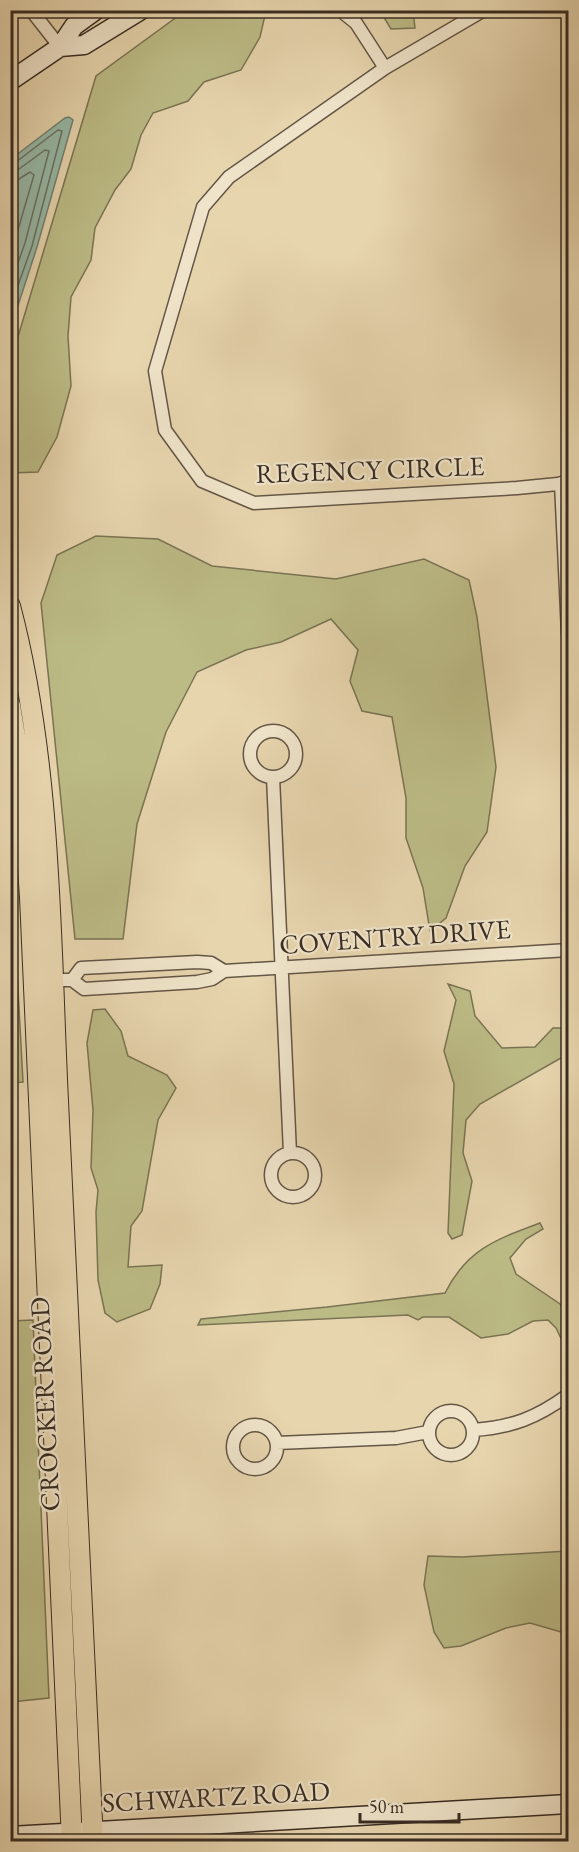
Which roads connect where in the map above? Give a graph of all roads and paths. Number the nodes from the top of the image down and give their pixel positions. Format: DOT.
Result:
graph roads {
  1 [pos="31,10"];
  2 [pos="96,10"];
  3 [pos="141,10"];
  4 [pos="339,10"];
  5 [pos="484,10"];
  6 [pos="355,17"];
  7 [pos="60,47"];
  8 [pos="385,68"];
  9 [pos="10,81"];
  10 [pos="565,483"];
  11 [pos="10,606"];
  12 [pos="568,634"];
  13 [pos="10,705"];
  14 [pos="273,777"];
  15 [pos="568,950"];
  16 [pos="281,968"];
  17 [pos="224,971"];
  18 [pos="52,980"];
  19 [pos="290,1153"];
  20 [pos="568,1395"];
  21 [pos="473,1430"];
  22 [pos="428,1432"];
  23 [pos="277,1443"];
  24 [pos="568,1804"];
  25 [pos="10,1836"];
  26 [pos="92,1836"];
  27 [pos="72,1837"];
  1 -- 7 [label="street"];
  2 -- 7 [label="street"];
  3 -- 7 [label="street"];
  4 -- 6 [label="street"];
  5 -- 8 [label="street, REGENCY CIRCLE"];
  6 -- 8 [label="street"];
  7 -- 9 [label="street"];
  8 -- 10 [label="street, REGENCY CIRCLE"];
  10 -- 12 [label="street"];
  11 -- 18 [label="main road, CROCKER ROAD"];
  13 -- 18 [label="main road, CROCKER ROAD"];
  14 -- 16 [label="street"];
  15 -- 16 [label="street, COVENTRY DRIVE"];
  16 -- 17 [label="street, COVENTRY DRIVE"];
  16 -- 19 [label="street"];
  17 -- 18 [label="street, COVENTRY DRIVE"];
  17 -- 18 [label="street, COVENTRY DRIVE"];
  18 -- 26 [label="main road, CROCKER ROAD"];
  18 -- 27 [label="main road, CROCKER ROAD"];
  20 -- 21 [label="street"];
  21 -- 22 [label="street"];
  21 -- 22 [label="street"];
  22 -- 23 [label="street"];
  24 -- 26 [label="street, SCHWARTZ ROAD"];
  25 -- 27 [label="street, SCHWARTZ ROAD"];
  26 -- 27 [label="street, SCHWARTZ ROAD"];
}
